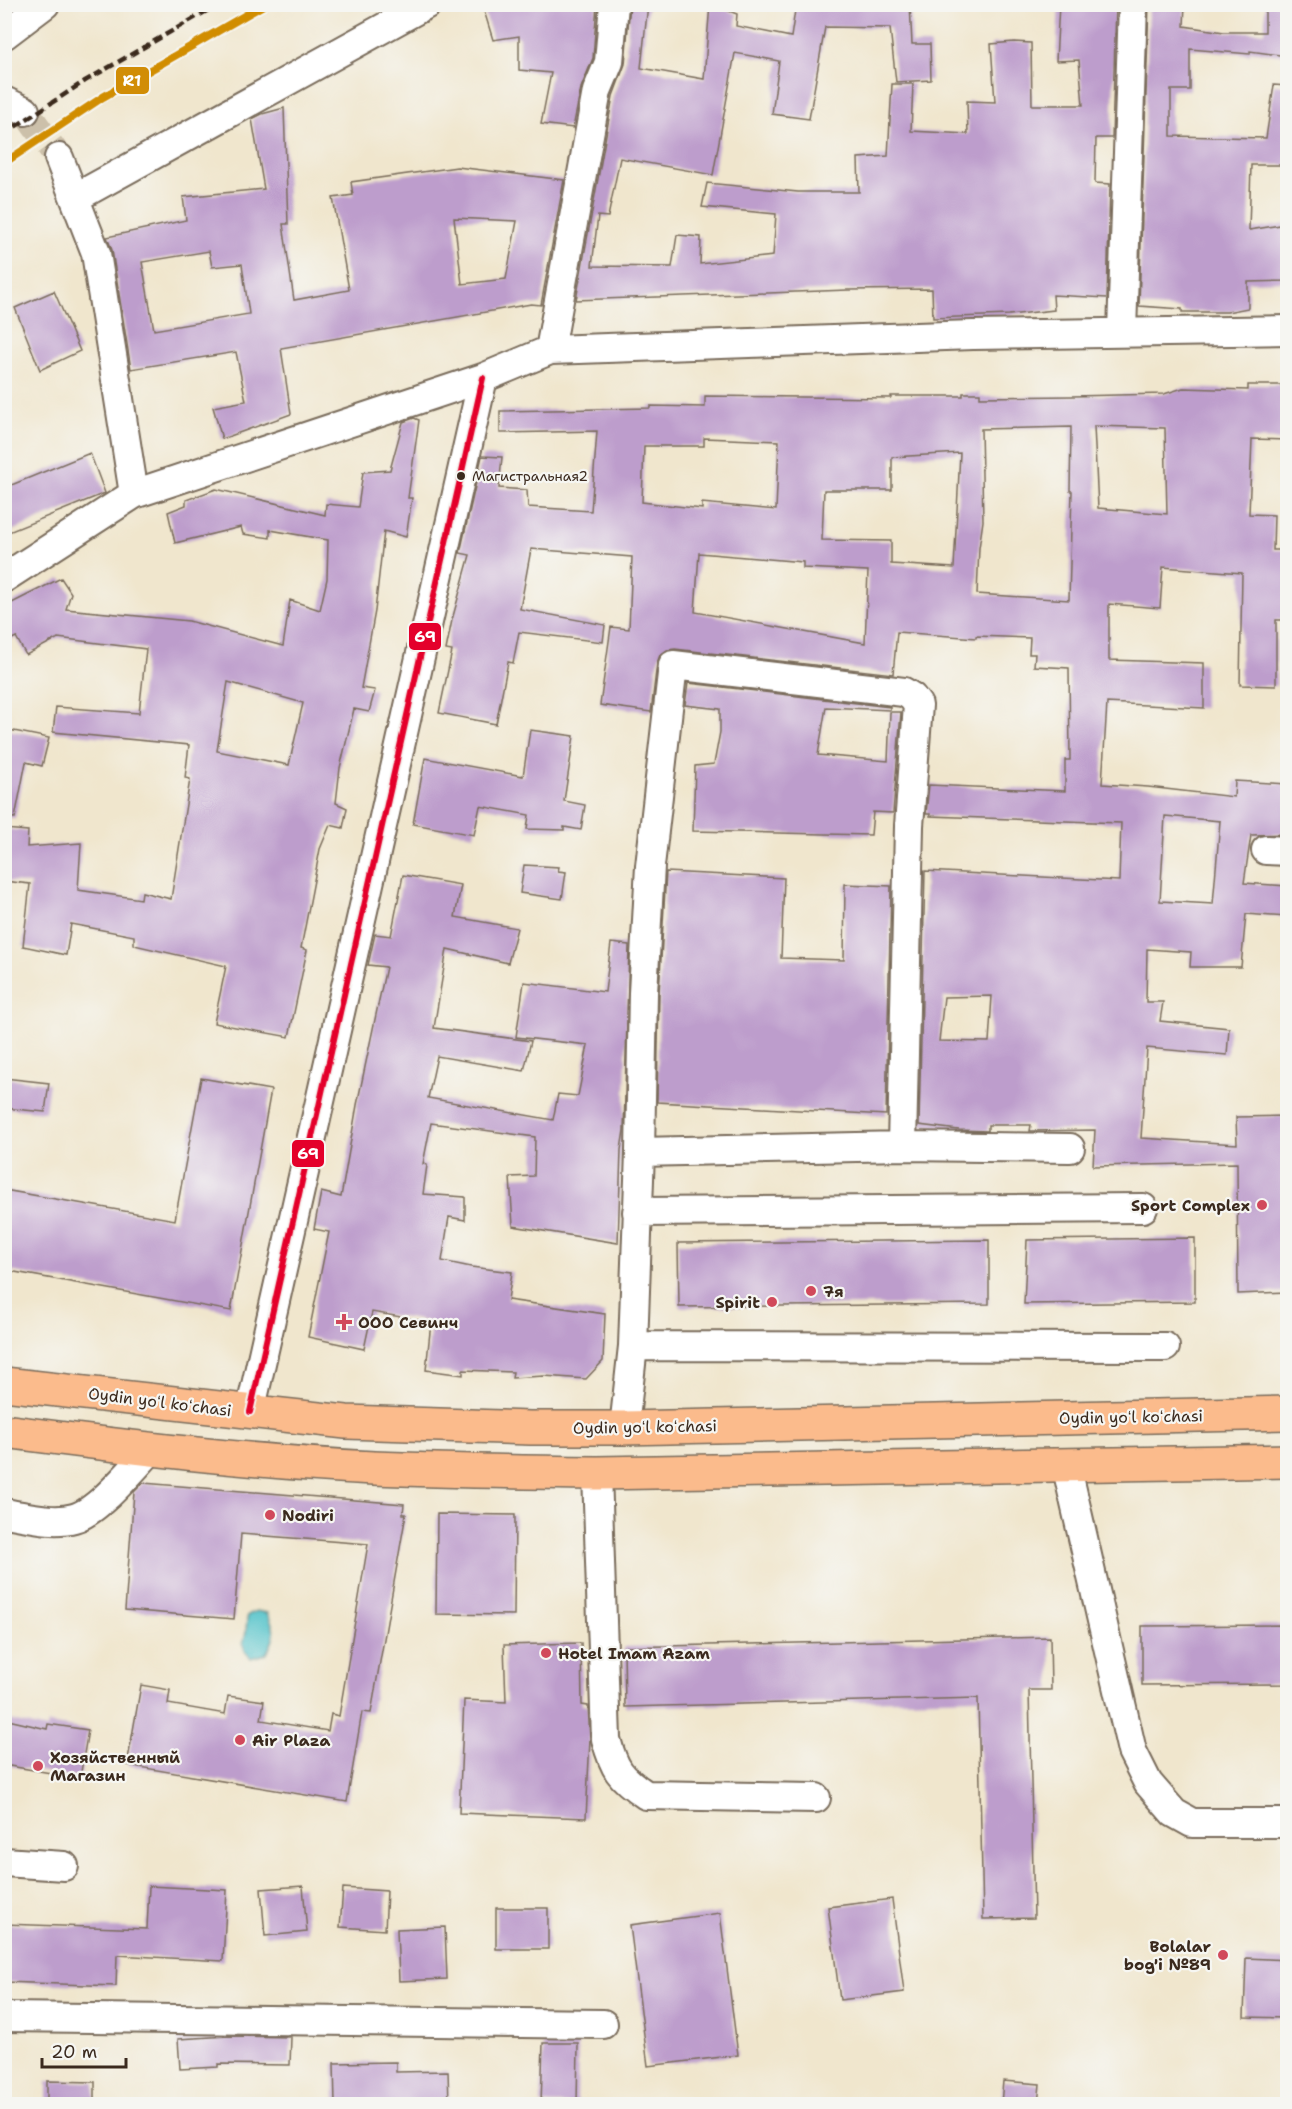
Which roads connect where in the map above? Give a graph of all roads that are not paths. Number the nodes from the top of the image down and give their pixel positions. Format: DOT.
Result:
graph roads {
  1 [pos="45,4"];
  2 [pos="427,4"];
  3 [pos="614,4"];
  4 [pos="1133,4"];
  5 [pos="4,35"];
  6 [pos="59,158"];
  7 [pos="75,198"];
  8 [pos="1287,330"];
  9 [pos="1122,331"];
  10 [pos="550,350"];
  11 [pos="483,378"];
  12 [pos="134,494"];
  13 [pos="4,578"];
  14 [pos="902,1146"];
  15 [pos="1070,1148"];
  16 [pos="640,1152"];
  17 [pos="1143,1209"];
  18 [pos="637,1212"];
  19 [pos="633,1346"];
  20 [pos="1165,1347"];
  21 [pos="4,1384"];
  22 [pos="250,1412"];
  23 [pos="1287,1413"];
  24 [pos="624,1428"];
  25 [pos="4,1431"];
  26 [pos="151,1450"];
  27 [pos="1287,1461"];
  28 [pos="1066,1464"];
  29 [pos="597,1473"];
  30 [pos="4,1513"];
  31 [pos="816,1798"];
  32 [pos="1287,1824"];
  33 [pos="4,1862"];
  34 [pos="64,1866"];
  35 [pos="4,2017"];
  36 [pos="603,2024"];
  1 -- 5 [label="street"];
  2 -- 7 [label="street"];
  3 -- 10 [label="street"];
  4 -- 9 [label="street"];
  6 -- 7 [label="street"];
  7 -- 12 [label="street"];
  8 -- 9 [label="street"];
  9 -- 10 [label="street"];
  10 -- 11 [label="street"];
  11 -- 12 [label="street"];
  11 -- 22 [label="street"];
  12 -- 13 [label="street"];
  14 -- 15 [label="street"];
  14 -- 16 [label="street"];
  14 -- 16 [label="street"];
  16 -- 18 [label="street"];
  17 -- 18 [label="street"];
  18 -- 19 [label="street"];
  19 -- 20 [label="street"];
  19 -- 24 [label="street"];
  21 -- 22 [label="main road, Oydin yoʻl koʻchasi"];
  22 -- 24 [label="main road, Oydin yoʻl koʻchasi"];
  23 -- 24 [label="main road, Oydin yoʻl koʻchasi"];
  25 -- 26 [label="main road"];
  26 -- 29 [label="main road"];
  26 -- 30 [label="street"];
  27 -- 28 [label="main road"];
  28 -- 29 [label="main road"];
  28 -- 32 [label="street"];
  29 -- 31 [label="street"];
  33 -- 34 [label="street"];
  35 -- 36 [label="street"];
}
